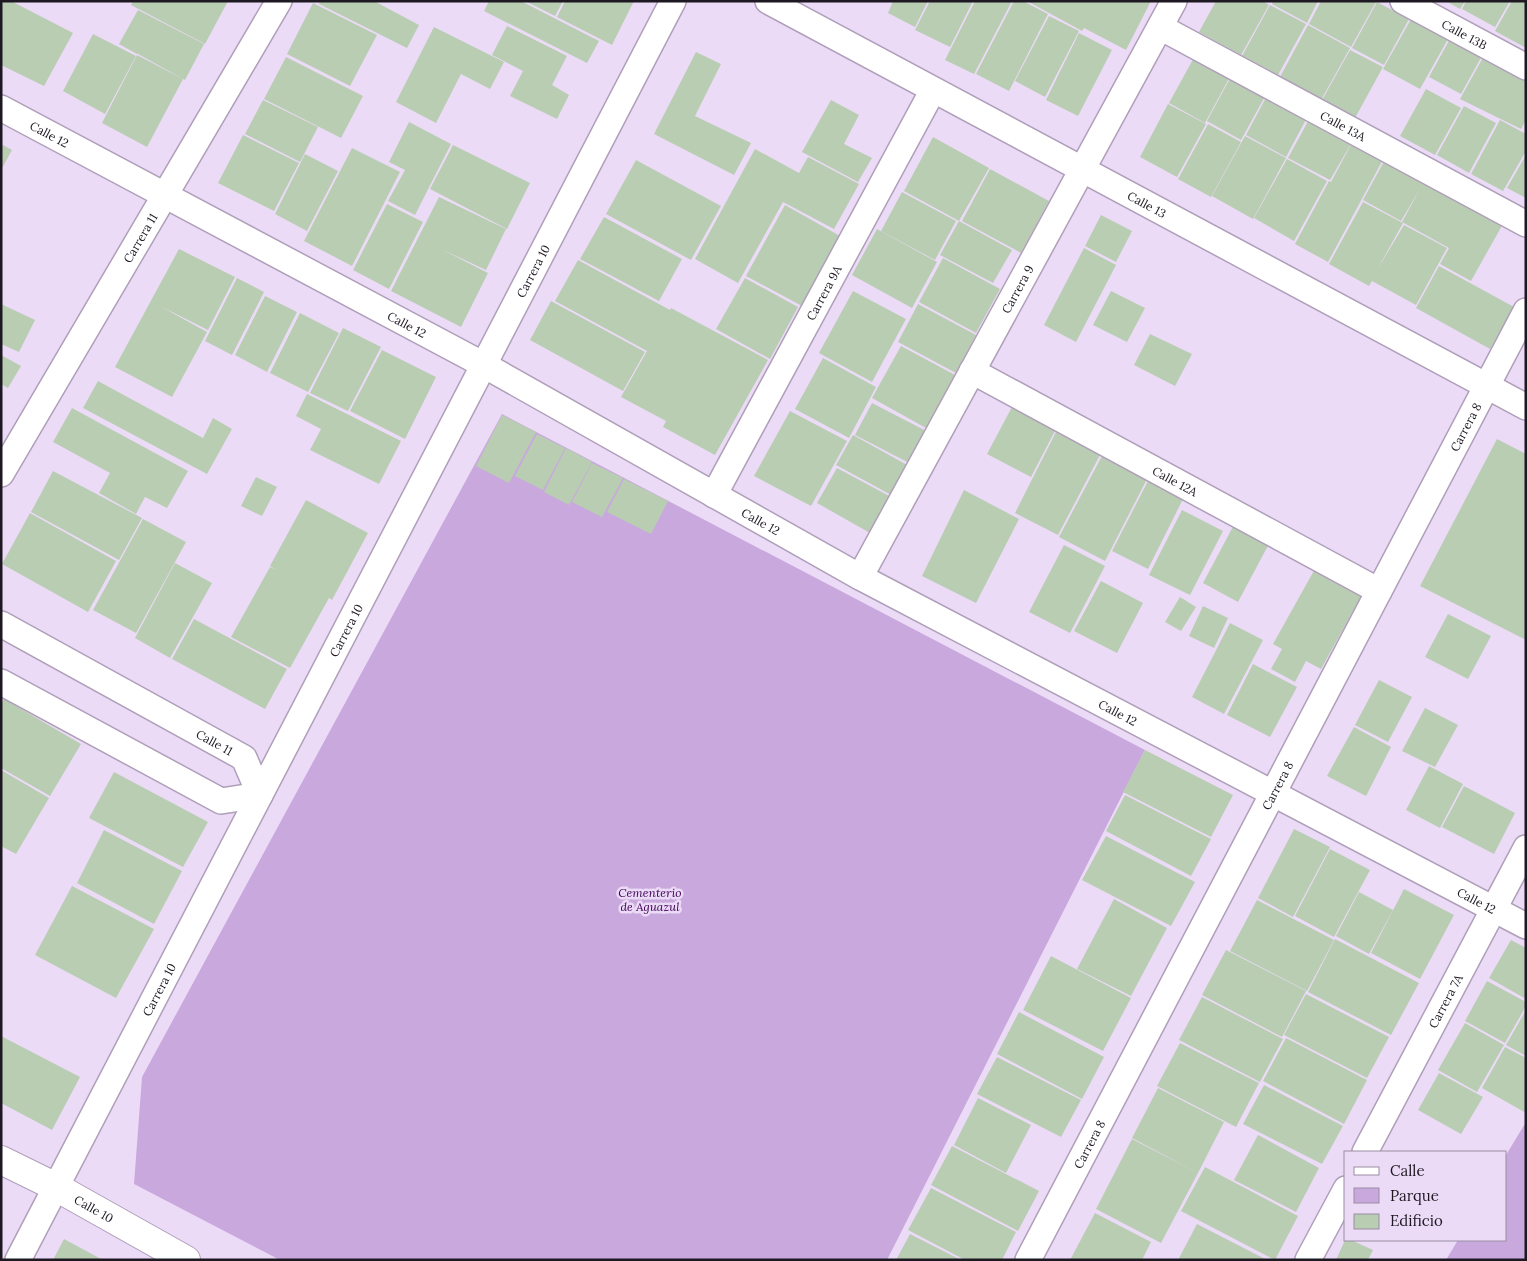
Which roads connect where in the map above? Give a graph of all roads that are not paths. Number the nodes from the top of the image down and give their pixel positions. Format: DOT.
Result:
graph roads {
  1 [pos="279,1"];
  2 [pos="673,1"];
  3 [pos="768,1"];
  4 [pos="1174,1"];
  5 [pos="1403,1"];
  6 [pos="1160,27"];
  7 [pos="1526,67"];
  8 [pos="933,90"];
  9 [pos="1,108"];
  10 [pos="1082,170"];
  11 [pos="164,194"];
  12 [pos="1526,224"];
  13 [pos="1526,311"];
  14 [pos="484,365"];
  15 [pos="972,371"];
  16 [pos="1486,386"];
  17 [pos="1526,407"];
  18 [pos="1,474"];
  19 [pos="714,494"];
  20 [pos="860,577"];
  21 [pos="1379,592"];
  22 [pos="1,624"];
  23 [pos="1,682"];
  24 [pos="260,794"];
  25 [pos="1272,794"];
  26 [pos="1526,848"];
  27 [pos="1494,909"];
  28 [pos="1526,926"];
  29 [pos="1366,1151"];
  30 [pos="1,1160"];
  31 [pos="56,1187"];
  32 [pos="1344,1193"];
  33 [pos="18,1260"];
  34 [pos="186,1260"];
  35 [pos="1028,1260"];
  36 [pos="1308,1260"];
  1 -- 11 [label="street, Carrera 11"];
  2 -- 14 [label="street, Carrera 10"];
  3 -- 8 [label="street, Calle 13"];
  4 -- 6 [label="street, Carrera 9"];
  5 -- 7 [label="street, Calle 13B"];
  6 -- 10 [label="street, Carrera 9"];
  6 -- 12 [label="street, Calle 13A"];
  8 -- 10 [label="street, Calle 13"];
  8 -- 19 [label="street, Carrera 9A"];
  9 -- 11 [label="street, Calle 12"];
  10 -- 15 [label="street, Carrera 9"];
  10 -- 16 [label="street, Calle 13"];
  11 -- 14 [label="street, Calle 12"];
  11 -- 18 [label="street, Carrera 11"];
  13 -- 16 [label="street, Carrera 8"];
  14 -- 19 [label="street, Calle 12"];
  14 -- 24 [label="street, Carrera 10"];
  15 -- 20 [label="street, Carrera 9"];
  15 -- 21 [label="street, Calle 12A"];
  16 -- 17 [label="street, Calle 13"];
  16 -- 21 [label="street, Carrera 8"];
  19 -- 20 [label="street, Calle 12"];
  20 -- 25 [label="street, Calle 12"];
  21 -- 25 [label="street, Carrera 8"];
  22 -- 24 [label="street, Calle 11"];
  23 -- 24 [label="street"];
  24 -- 31 [label="street, Carrera 10"];
  25 -- 27 [label="street, Calle 12"];
  25 -- 35 [label="street, Carrera 8"];
  26 -- 27 [label="street, Carrera 7A"];
  27 -- 28 [label="street, Calle 12"];
  27 -- 29 [label="street, Carrera 7A"];
  30 -- 31 [label="street, Calle 10"];
  31 -- 33 [label="street, Carrera 10"];
  31 -- 34 [label="street, Calle 10"];
  32 -- 36 [label="street"];
}
